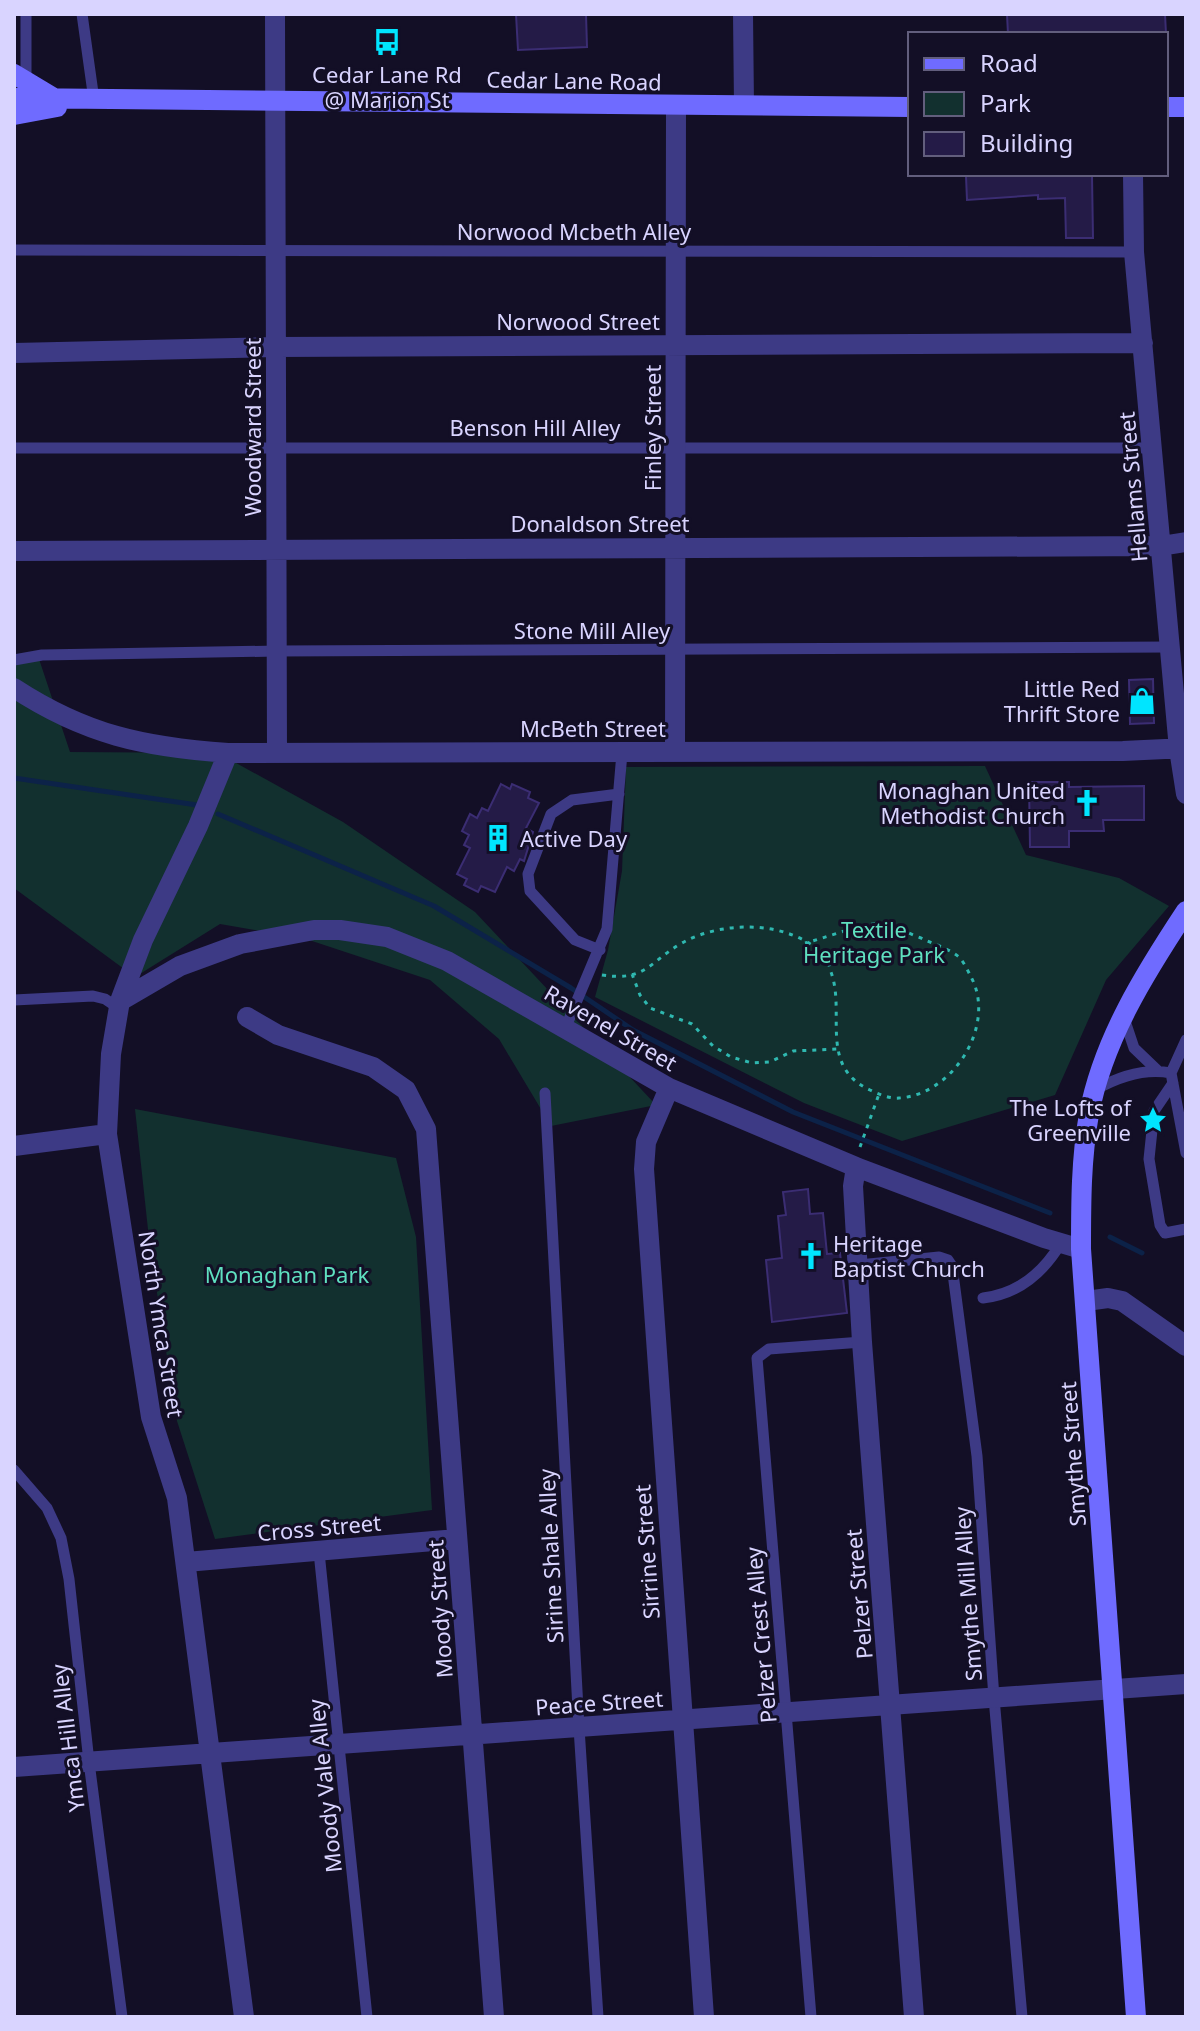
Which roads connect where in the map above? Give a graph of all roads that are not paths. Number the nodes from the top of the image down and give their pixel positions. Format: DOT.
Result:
graph roads {
  1 [pos="26,14"];
  2 [pos="82,14"];
  3 [pos="275,14"];
  4 [pos="743,14"];
  5 [pos="20,77"];
  6 [pos="14,98"];
  7 [pos="57,100"];
  8 [pos="94,100"];
  9 [pos="274,101"];
  10 [pos="676,105"];
  11 [pos="744,105"];
  12 [pos="908,107"];
  13 [pos="14,115"];
  14 [pos="1133,176"];
  15 [pos="14,250"];
  16 [pos="275,251"];
  17 [pos="676,251"];
  18 [pos="1134,252"];
  19 [pos="1143,343"];
  20 [pos="676,345"];
  21 [pos="275,347"];
  22 [pos="14,353"];
  23 [pos="276,446"];
  24 [pos="676,447"];
  25 [pos="14,448"];
  26 [pos="1152,448"];
  27 [pos="1186,542"];
  28 [pos="1161,546"];
  29 [pos="676,547"];
  30 [pos="276,549"];
  31 [pos="14,551"];
  32 [pos="1170,647"];
  33 [pos="675,650"];
  34 [pos="277,651"];
  35 [pos="14,660"];
  36 [pos="14,688"];
  37 [pos="1183,748"];
  38 [pos="675,752"];
  39 [pos="228,753"];
  40 [pos="277,753"];
  41 [pos="622,753"];
  42 [pos="619,794"];
  43 [pos="1186,794"];
  44 [pos="1186,911"];
  45 [pos="600,950"];
  46 [pos="14,1000"];
  47 [pos="120,1005"];
  48 [pos="247,1017"];
  49 [pos="1124,1017"];
  50 [pos="565,1029"];
  51 [pos="1186,1040"];
  52 [pos="1157,1070"];
  53 [pos="1172,1078"];
  54 [pos="669,1088"];
  55 [pos="1095,1090"];
  56 [pos="545,1093"];
  57 [pos="107,1134"];
  58 [pos="14,1146"];
  59 [pos="1186,1153"];
  60 [pos="856,1167"];
  61 [pos="1186,1229"];
  62 [pos="1071,1246"];
  63 [pos="859,1265"];
  64 [pos="983,1298"];
  65 [pos="1086,1301"];
  66 [pos="862,1342"];
  67 [pos="1186,1346"];
  68 [pos="14,1470"];
  69 [pos="457,1539"];
  70 [pos="319,1552"];
  71 [pos="186,1562"];
  72 [pos="1186,1684"];
  73 [pos="1112,1689"];
  74 [pos="994,1698"];
  75 [pos="891,1705"];
  76 [pos="787,1712"];
  77 [pos="682,1721"];
  78 [pos="579,1728"];
  79 [pos="472,1734"];
  80 [pos="340,1744"];
  81 [pos="212,1754"];
  82 [pos="89,1762"];
  83 [pos="14,1767"];
  84 [pos="122,2017"];
  85 [pos="244,2017"];
  86 [pos="367,2017"];
  87 [pos="494,2017"];
  88 [pos="598,2017"];
  89 [pos="704,2017"];
  90 [pos="811,2017"];
  91 [pos="914,2017"];
  92 [pos="1022,2017"];
  93 [pos="1136,2017"];
  1 -- 5 [label="lane"];
  2 -- 8 [label="lane"];
  3 -- 9 [label="street, Woodward Street"];
  4 -- 11 [label="street"];
  5 -- 7 [label="street"];
  6 -- 7 [label="street, Cedar Lane Road"];
  7 -- 8 [label="street, Cedar Lane Road"];
  8 -- 9 [label="street, Cedar Lane Road"];
  8 -- 13 [label="street, Cedar Lane Road"];
  9 -- 10 [label="street, Cedar Lane Road"];
  9 -- 16 [label="street, Woodward Street"];
  10 -- 11 [label="street, Cedar Lane Road"];
  10 -- 17 [label="street, Finley Street"];
  11 -- 12 [label="street, Cedar Lane Road"];
  14 -- 18 [label="street, Hellams Street"];
  15 -- 16 [label="lane, Norwood Mcbeth Alley"];
  16 -- 17 [label="lane, Norwood Mcbeth Alley"];
  16 -- 21 [label="street, Woodward Street"];
  17 -- 18 [label="lane, Norwood Mcbeth Alley"];
  17 -- 20 [label="street, Finley Street"];
  18 -- 19 [label="street, Hellams Street"];
  19 -- 20 [label="street, Norwood Street"];
  19 -- 26 [label="street, Hellams Street"];
  20 -- 21 [label="street, Norwood Street"];
  20 -- 24 [label="street, Finley Street"];
  21 -- 22 [label="street, Norwood Street"];
  21 -- 23 [label="street, Woodward Street"];
  23 -- 24 [label="lane, Benson Hill Alley"];
  23 -- 25 [label="lane, Benson Hill Alley"];
  23 -- 30 [label="street, Woodward Street"];
  24 -- 26 [label="lane, Benson Hill Alley"];
  24 -- 29 [label="street, Finley Street"];
  26 -- 28 [label="street, Hellams Street"];
  27 -- 28 [label="street, Donaldson Street"];
  28 -- 29 [label="street, Donaldson Street"];
  28 -- 32 [label="street, Hellams Street"];
  29 -- 30 [label="street, Donaldson Street"];
  29 -- 33 [label="street, Finley Street"];
  30 -- 31 [label="street, Donaldson Street"];
  30 -- 34 [label="street, Woodward Street"];
  32 -- 33 [label="lane, Stone Mill Alley"];
  32 -- 37 [label="street, Hellams Street"];
  33 -- 34 [label="lane, Stone Mill Alley"];
  33 -- 38 [label="street, Finley Street"];
  34 -- 35 [label="lane, Stone Mill Alley"];
  34 -- 40 [label="street, Woodward Street"];
  36 -- 39 [label="street, McBeth Street"];
  37 -- 38 [label="street, McBeth Street"];
  37 -- 43 [label="street, Hellams Street"];
  38 -- 41 [label="street, McBeth Street"];
  39 -- 40 [label="street, McBeth Street"];
  39 -- 47 [label="street, North Ymca Street"];
  40 -- 41 [label="street, McBeth Street"];
  41 -- 42 [label="lane"];
  42 -- 45 [label="lane"];
  42 -- 45 [label="lane"];
  44 -- 49 [label="street, Smythe Street"];
  45 -- 50 [label="lane"];
  46 -- 47 [label="lane"];
  47 -- 50 [label="street, Ravenel Street"];
  47 -- 57 [label="street, North Ymca Street"];
  48 -- 69 [label="street, Moody Street"];
  49 -- 52 [label="lane"];
  49 -- 55 [label="street, Smythe Street"];
  50 -- 54 [label="street, Ravenel Street"];
  51 -- 53 [label="lane"];
  52 -- 53 [label="lane"];
  52 -- 55 [label="lane"];
  53 -- 59 [label="lane"];
  53 -- 61 [label="lane"];
  54 -- 60 [label="street, Ravenel Street"];
  54 -- 77 [label="street, Sirrine Street"];
  55 -- 62 [label="street, Smythe Street"];
  56 -- 78 [label="lane, Sirine Shale Alley"];
  57 -- 58 [label="street"];
  57 -- 71 [label="street, North Ymca Street"];
  60 -- 62 [label="street, Ravenel Street"];
  60 -- 63 [label="street, Pelzer Street"];
  62 -- 64 [label="lane"];
  62 -- 65 [label="street, Smythe Street"];
  63 -- 66 [label="street, Pelzer Street"];
  63 -- 74 [label="lane, Smythe Mill Alley"];
  65 -- 67 [label="street"];
  65 -- 73 [label="street, Smythe Street"];
  66 -- 75 [label="street, Pelzer Street"];
  66 -- 76 [label="lane, Pelzer Crest Alley"];
  68 -- 82 [label="lane, Ymca Hill Alley"];
  69 -- 70 [label="street, Cross Street"];
  69 -- 79 [label="street, Moody Street"];
  70 -- 71 [label="street, Cross Street"];
  70 -- 80 [label="lane, Moody Vale Alley"];
  71 -- 81 [label="street, North Ymca Street"];
  72 -- 73 [label="street, Peace Street"];
  73 -- 74 [label="street, Peace Street"];
  73 -- 93 [label="street, Smythe Street"];
  74 -- 75 [label="street, Peace Street"];
  74 -- 92 [label="lane, Smythe Mill Alley"];
  75 -- 76 [label="street, Peace Street"];
  75 -- 91 [label="street, Pelzer Street"];
  76 -- 77 [label="street, Peace Street"];
  76 -- 90 [label="lane, Pelzer Crest Alley"];
  77 -- 78 [label="street, Peace Street"];
  77 -- 89 [label="street, Sirrine Street"];
  78 -- 79 [label="street, Peace Street"];
  78 -- 88 [label="lane, Sirine Shale Alley"];
  79 -- 80 [label="street, Peace Street"];
  79 -- 87 [label="street, Moody Street"];
  80 -- 81 [label="street, Peace Street"];
  80 -- 86 [label="lane, Moody Vale Alley"];
  81 -- 82 [label="street, Peace Street"];
  81 -- 85 [label="street, North Ymca Street"];
  82 -- 83 [label="street, Peace Street"];
  82 -- 84 [label="lane, Ymca Hill Alley"];
}
